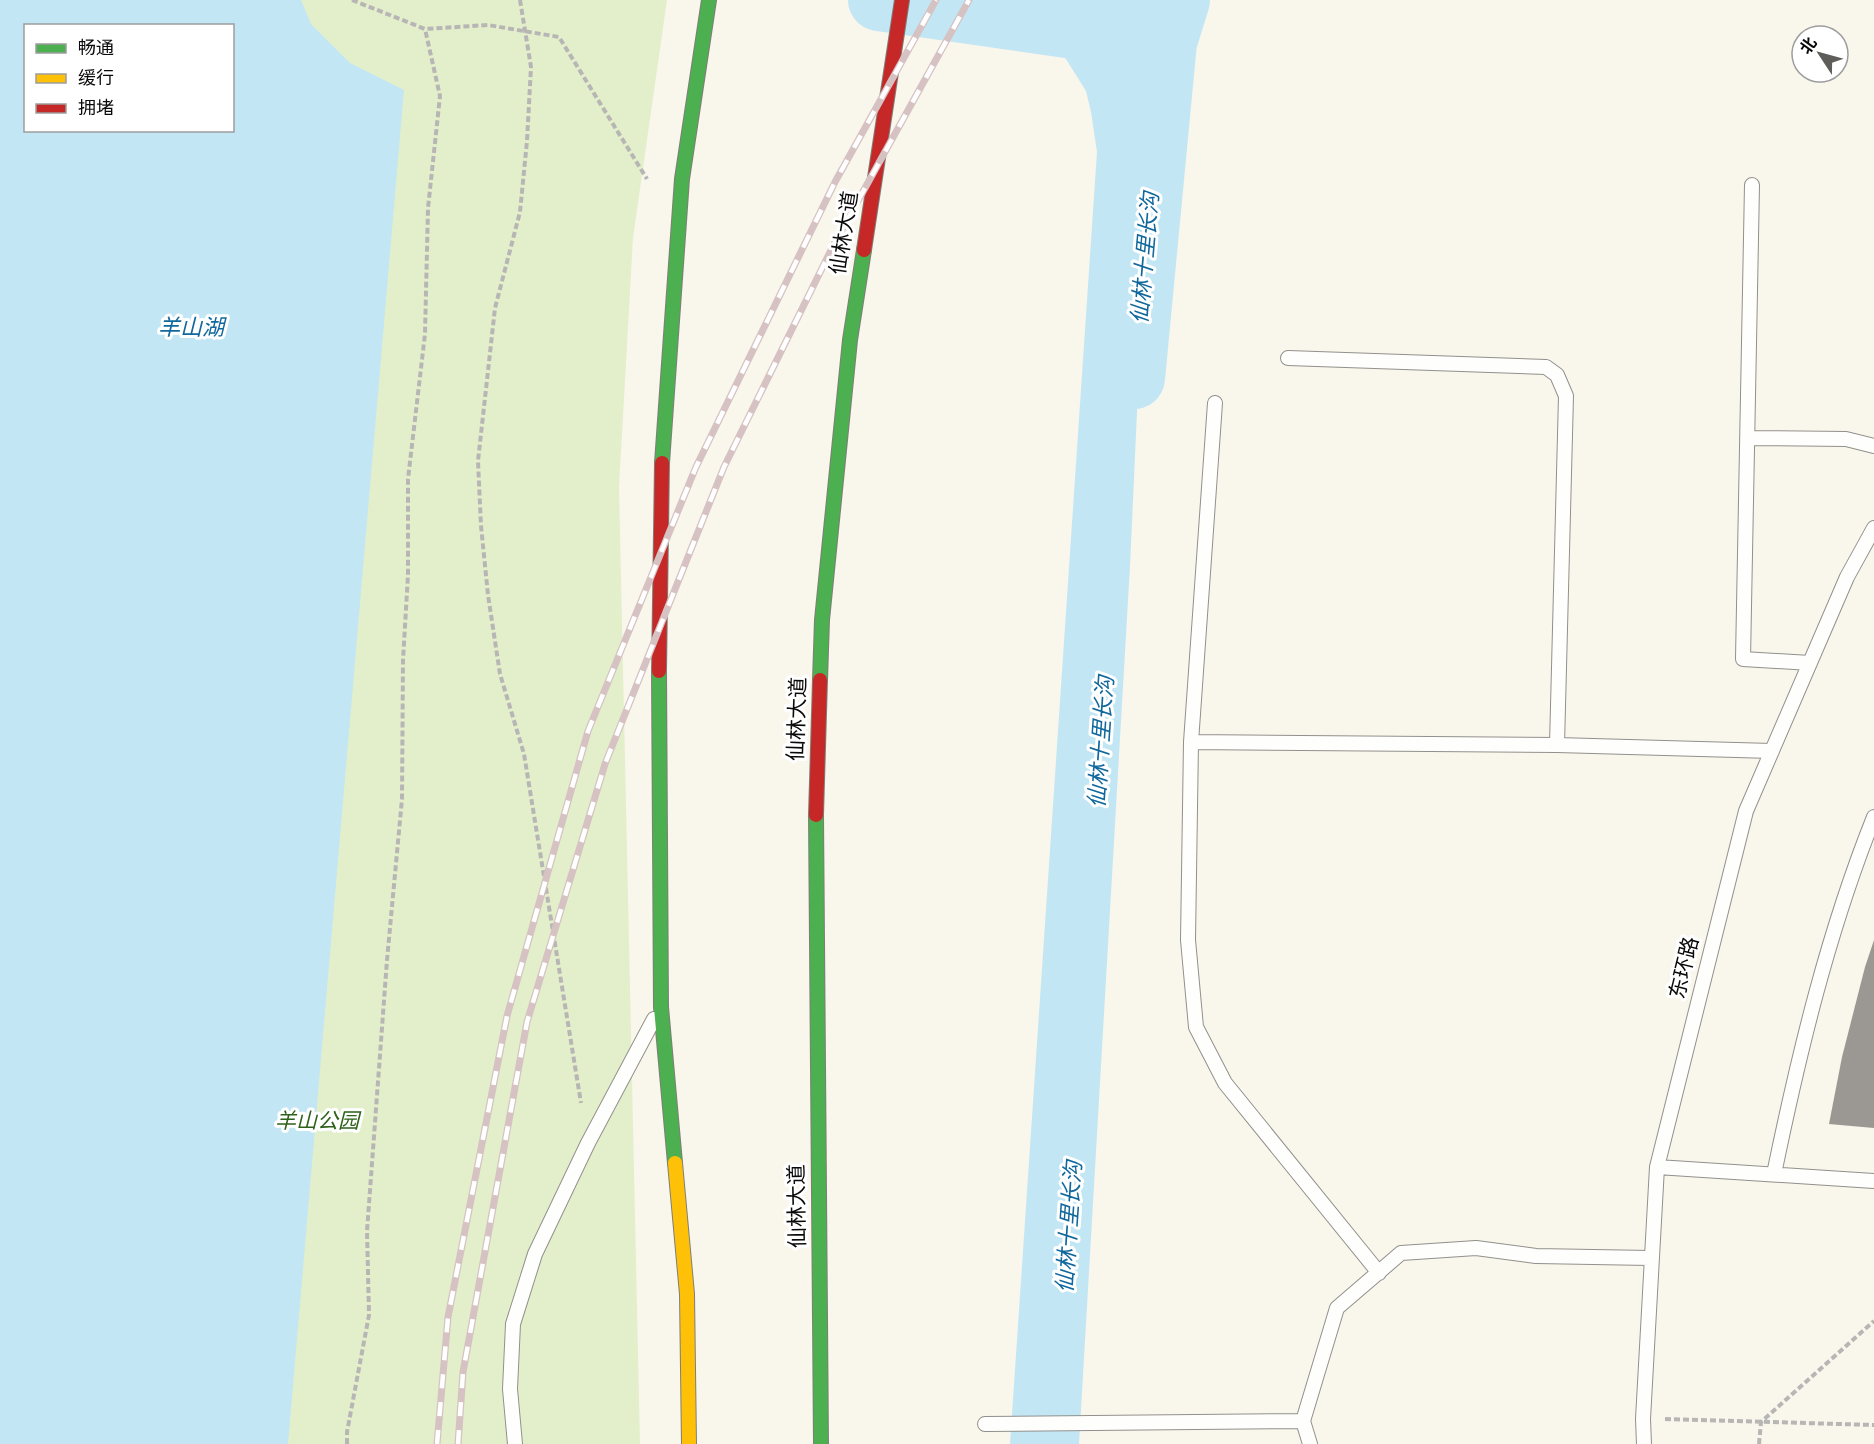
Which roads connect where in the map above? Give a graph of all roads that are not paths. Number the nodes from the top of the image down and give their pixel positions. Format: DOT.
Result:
graph roads {
  1 [pos="709,0"];
  2 [pos="902,0"];
  3 [pos="1752,185"];
  4 [pos="1288,358"];
  5 [pos="1215,403"];
  6 [pos="1747,438"];
  7 [pos="1874,446"];
  8 [pos="1874,528"];
  9 [pos="1810,663"];
  10 [pos="1191,742"];
  11 [pos="1557,746"];
  12 [pos="1772,751"];
  13 [pos="1874,817"];
  14 [pos="661,1007"];
  15 [pos="1657,1167"];
  16 [pos="1774,1174"];
  17 [pos="1874,1181"];
  18 [pos="1650,1258"];
  19 [pos="1379,1273"];
  20 [pos="1303,1421"];
  21 [pos="985,1424"];
  22 [pos="515,1444"];
  23 [pos="689,1444"];
  24 [pos="821,1444"];
  25 [pos="1310,1444"];
  26 [pos="1644,1444"];
  1 -- 14 [label="main road"];
  2 -- 24 [label="main road, 仙林大道"];
  3 -- 6 [label="lane"];
  4 -- 11 [label="lane"];
  5 -- 10 [label="lane"];
  6 -- 7 [label="lane"];
  6 -- 9 [label="lane"];
  8 -- 9 [label="lane, 东环路"];
  9 -- 12 [label="lane, 东环路"];
  10 -- 11 [label="lane"];
  10 -- 19 [label="lane"];
  11 -- 12 [label="lane"];
  12 -- 15 [label="lane, 东环路"];
  13 -- 16 [label="lane"];
  14 -- 22 [label="lane"];
  14 -- 23 [label="main road"];
  15 -- 16 [label="lane"];
  15 -- 18 [label="lane, 东环路"];
  16 -- 17 [label="lane"];
  18 -- 19 [label="lane"];
  18 -- 26 [label="lane, 东环路"];
  19 -- 20 [label="lane"];
  20 -- 21 [label="lane"];
  20 -- 25 [label="lane"];
}
